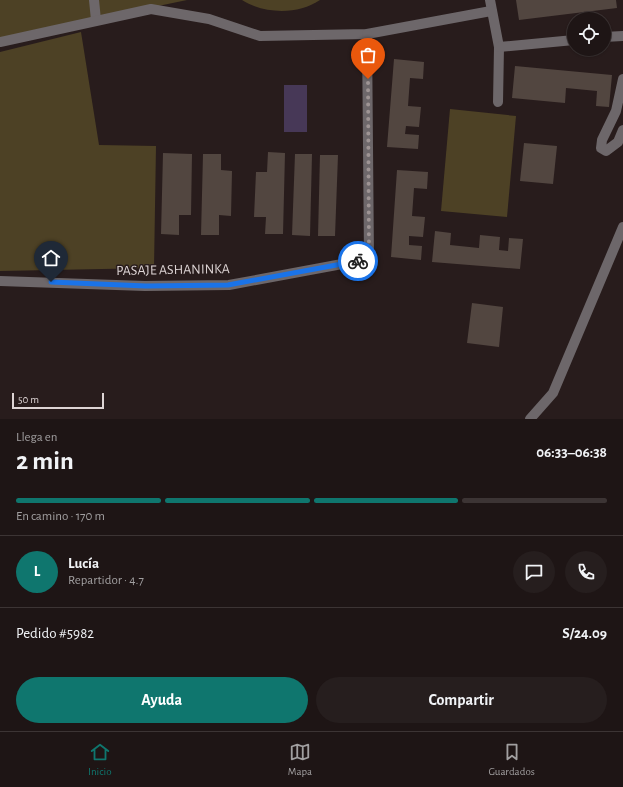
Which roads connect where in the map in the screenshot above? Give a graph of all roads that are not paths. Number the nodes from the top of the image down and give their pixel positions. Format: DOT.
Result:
graph roads {
  1 [pos="94,0"];
  2 [pos="490,0"];
  3 [pos="492,11"];
  4 [pos="96,20"];
  5 [pos="367,34"];
  6 [pos="623,36"];
  7 [pos="611,37"];
  8 [pos="567,41"];
  9 [pos="0,42"];
  10 [pos="499,47"];
  11 [pos="623,79"];
  12 [pos="498,102"];
  13 [pos="623,130"];
  14 [pos="623,227"];
  15 [pos="0,282"];
  16 [pos="530,419"];
  1 -- 4 [label="street"];
  2 -- 3 [label="street"];
  3 -- 5 [label="street"];
  3 -- 10 [label="street"];
  4 -- 5 [label="street"];
  4 -- 9 [label="street"];
  5 -- 15 [label="street, PASAJE ASHANINKA"];
  6 -- 7 [label="street"];
  8 -- 10 [label="street"];
  10 -- 12 [label="street"];
  11 -- 13 [label="street"];
  14 -- 16 [label="street"];
}
